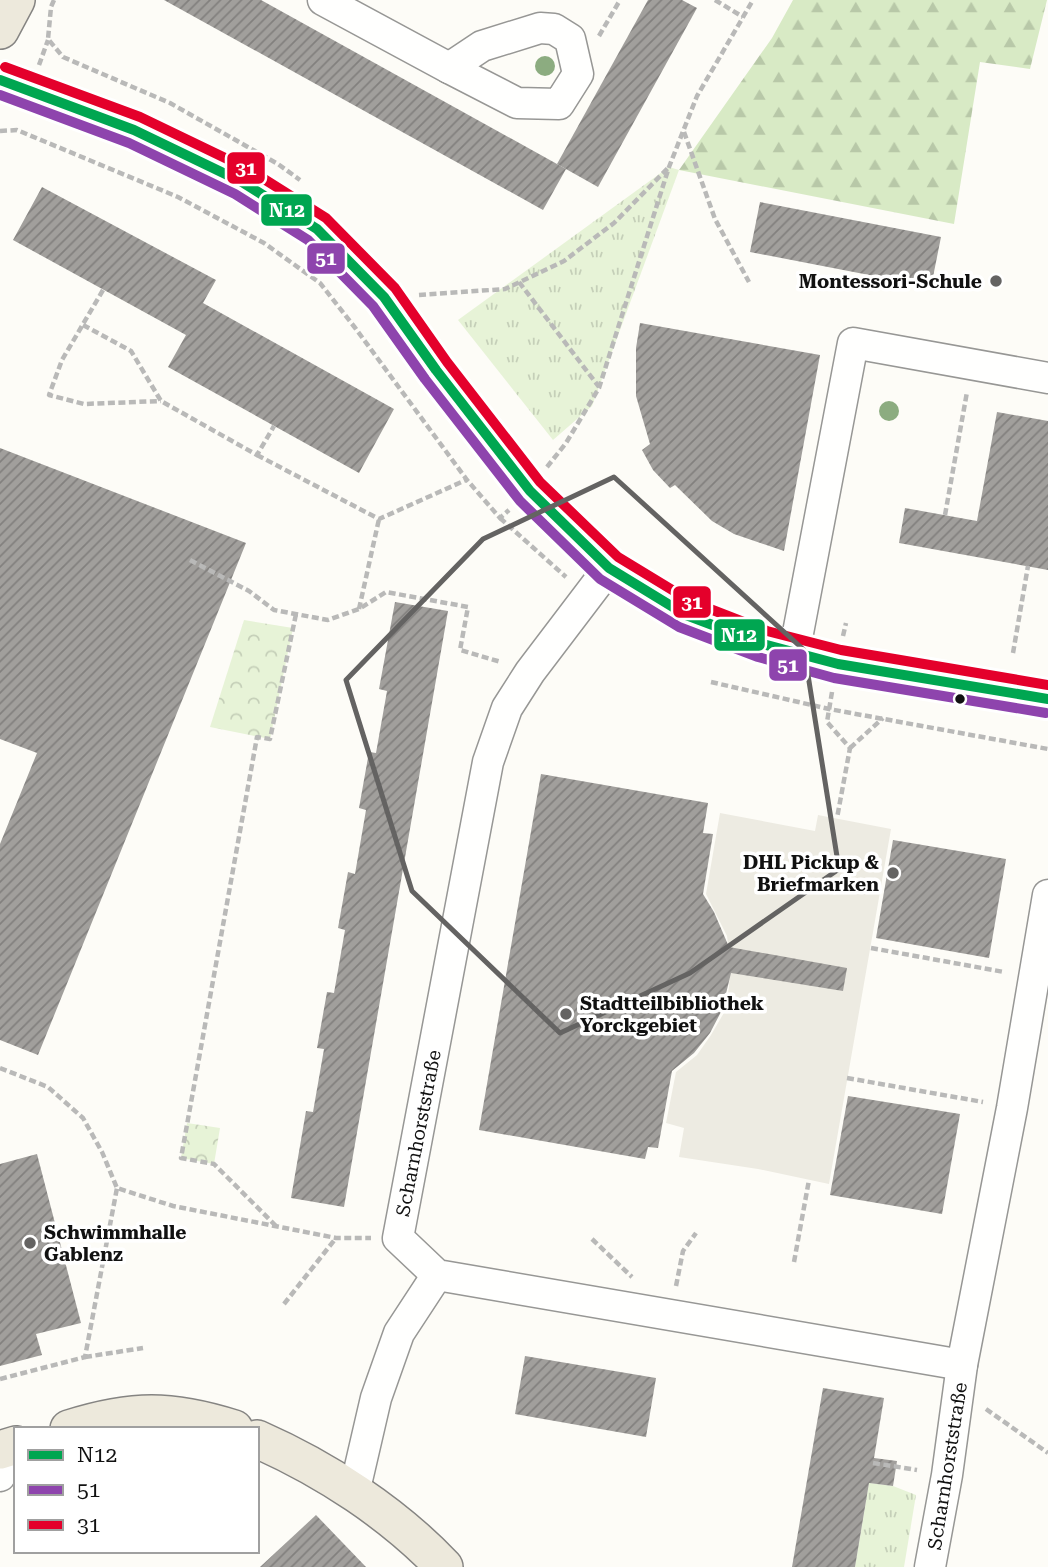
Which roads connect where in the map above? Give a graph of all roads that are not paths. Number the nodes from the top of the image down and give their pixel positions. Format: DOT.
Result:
graph roads {
  1 [pos="16,0"];
  2 [pos="323,0"];
  3 [pos="0,30"];
  4 [pos="449,68"];
  5 [pos="0,80"];
  6 [pos="1048,378"];
  7 [pos="609,568"];
  8 [pos="794,654"];
  9 [pos="1048,699"];
  10 [pos="1048,895"];
  11 [pos="436,1275"];
  12 [pos="961,1377"];
  13 [pos="75,1427"];
  14 [pos="227,1427"];
  15 [pos="259,1440"];
  16 [pos="354,1493"];
  17 [pos="444,1567"];
  18 [pos="930,1567"];
  1 -- 3 [label="main road"];
  2 -- 4 [label="street"];
  5 -- 7 [label="street"];
  6 -- 8 [label="street"];
  7 -- 8 [label="street"];
  7 -- 11 [label="street, Scharnhorststraße"];
  8 -- 9 [label="street"];
  10 -- 12 [label="street, Scharnhorststraße"];
  11 -- 12 [label="street, Scharnhorststraße"];
  11 -- 16 [label="street"];
  12 -- 18 [label="street, Scharnhorststraße"];
  13 -- 14 [label="main road"];
  15 -- 16 [label="main road"];
  16 -- 17 [label="main road"];
}
